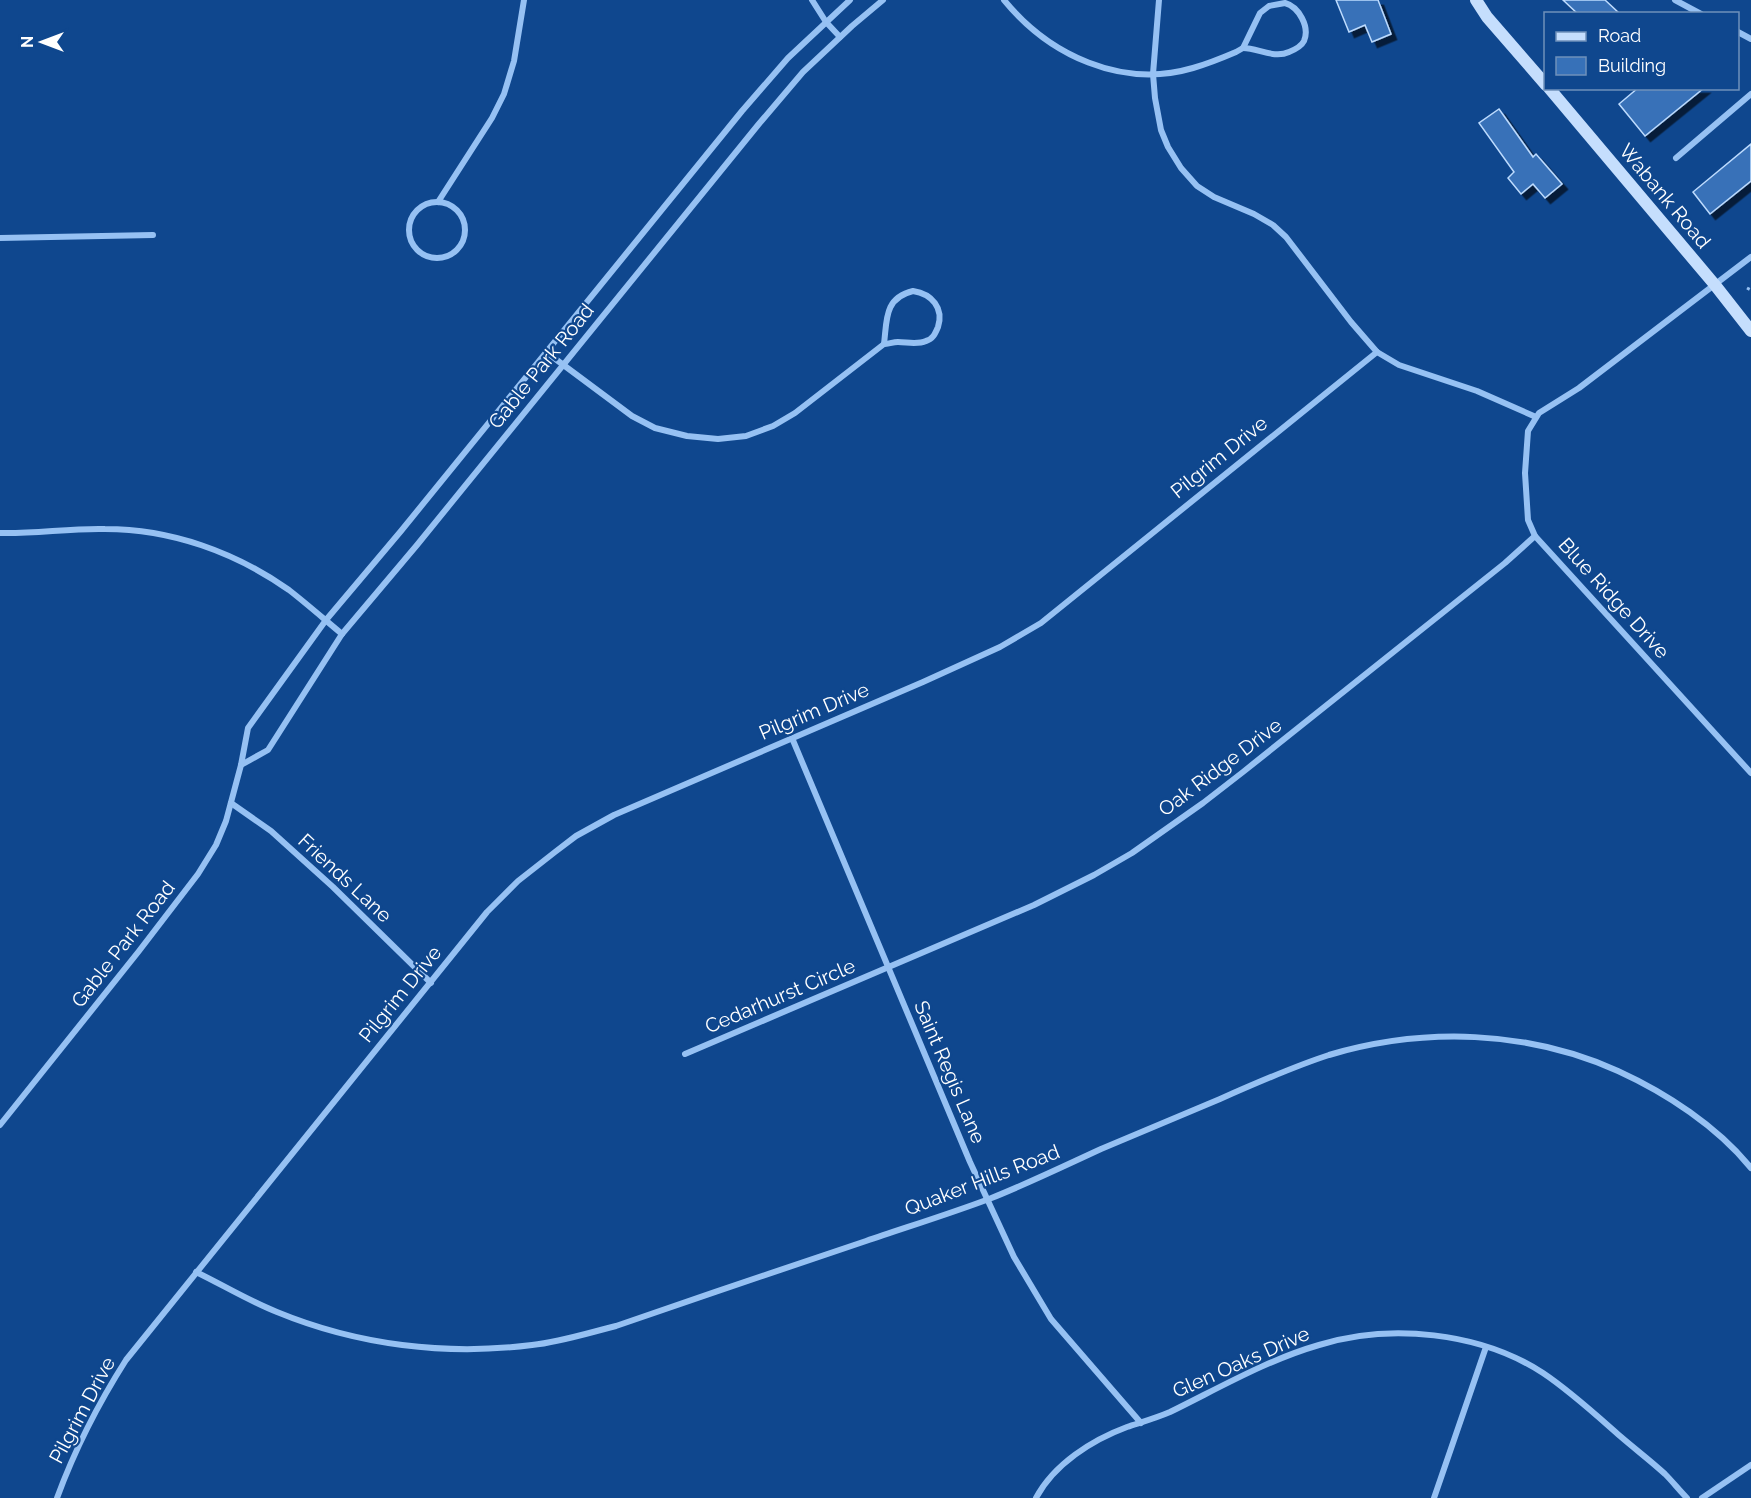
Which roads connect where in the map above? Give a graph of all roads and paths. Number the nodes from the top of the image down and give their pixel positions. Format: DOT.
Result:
graph roads {
  1 [pos="524,0"];
  2 [pos="812,0"];
  3 [pos="850,0"];
  4 [pos="883,0"];
  5 [pos="1004,0"];
  6 [pos="1159,0"];
  7 [pos="1476,0"];
  8 [pos="1675,0"];
  9 [pos="1697,12"];
  10 [pos="826,22"];
  11 [pos="840,38"];
  12 [pos="1243,48"];
  13 [pos="1153,74"];
  14 [pos="1544,84"];
  15 [pos="1551,90"];
  16 [pos="1751,94"];
  17 [pos="1676,158"];
  18 [pos="438,202"];
  19 [pos="153,235"];
  20 [pos="0,238"];
  21 [pos="1751,257"];
  22 [pos="1715,285"];
  23 [pos="1751,330"];
  24 [pos="884,344"];
  25 [pos="546,352"];
  26 [pos="1377,352"];
  27 [pos="562,366"];
  28 [pos="1536,417"];
  29 [pos="0,533"];
  30 [pos="1535,536"];
  31 [pos="326,620"];
  32 [pos="342,634"];
  33 [pos="792,738"];
  34 [pos="241,765"];
  35 [pos="1751,773"];
  36 [pos="231,803"];
  37 [pos="888,968"];
  38 [pos="431,983"];
  39 [pos="685,1054"];
  40 [pos="0,1125"];
  41 [pos="1751,1168"];
  42 [pos="987,1199"];
  43 [pos="196,1272"];
  44 [pos="1486,1347"];
  45 [pos="1140,1423"];
  46 [pos="1751,1465"];
  47 [pos="57,1498"];
  48 [pos="1036,1498"];
  49 [pos="1434,1498"];
  50 [pos="1686,1498"];
  51 [pos="1702,1498"];
  1 -- 18 [label="street"];
  2 -- 10 [label="street"];
  3 -- 10 [label="street, Gable Park Road"];
  4 -- 11 [label="street, Gable Park Road"];
  5 -- 13 [label="street"];
  6 -- 13 [label="street"];
  7 -- 14 [label="street"];
  8 -- 9 [label="street"];
  10 -- 11 [label="street"];
  10 -- 25 [label="street, Gable Park Road"];
  11 -- 27 [label="street, Gable Park Road"];
  12 -- 12 [label="street"];
  12 -- 13 [label="street"];
  13 -- 26 [label="street"];
  15 -- 22 [label="street, Wabank Road"];
  16 -- 17 [label="street"];
  18 -- 18 [label="street"];
  19 -- 20 [label="street"];
  21 -- 22 [label="street"];
  22 -- 23 [label="street, Wabank Road"];
  22 -- 28 [label="street"];
  24 -- 24 [label="street"];
  24 -- 27 [label="street"];
  25 -- 27 [label="street"];
  25 -- 31 [label="street, Gable Park Road"];
  26 -- 28 [label="street"];
  26 -- 33 [label="street, Pilgrim Drive"];
  27 -- 32 [label="street, Gable Park Road"];
  28 -- 30 [label="street, Blue Ridge Drive"];
  29 -- 31 [label="street"];
  30 -- 35 [label="street, Blue Ridge Drive"];
  30 -- 37 [label="street, Oak Ridge Drive"];
  31 -- 32 [label="street"];
  31 -- 34 [label="street, Gable Park Road"];
  32 -- 34 [label="street, Gable Park Road"];
  33 -- 37 [label="street, Saint Regis Lane"];
  33 -- 38 [label="street, Pilgrim Drive"];
  34 -- 36 [label="street, Gable Park Road"];
  36 -- 38 [label="street, Friends Lane"];
  36 -- 40 [label="street, Gable Park Road"];
  37 -- 39 [label="street, Cedarhurst Circle"];
  37 -- 42 [label="street, Saint Regis Lane"];
  38 -- 43 [label="street, Pilgrim Drive"];
  41 -- 42 [label="street, Quaker Hills Road"];
  42 -- 43 [label="street, Quaker Hills Road"];
  42 -- 45 [label="street, Saint Regis Lane"];
  43 -- 47 [label="street, Pilgrim Drive"];
  44 -- 45 [label="street, Glen Oaks Drive"];
  44 -- 49 [label="street"];
  44 -- 50 [label="street, Glen Oaks Drive"];
  45 -- 48 [label="street, Glen Oaks Drive"];
  46 -- 51 [label="street"];
}
